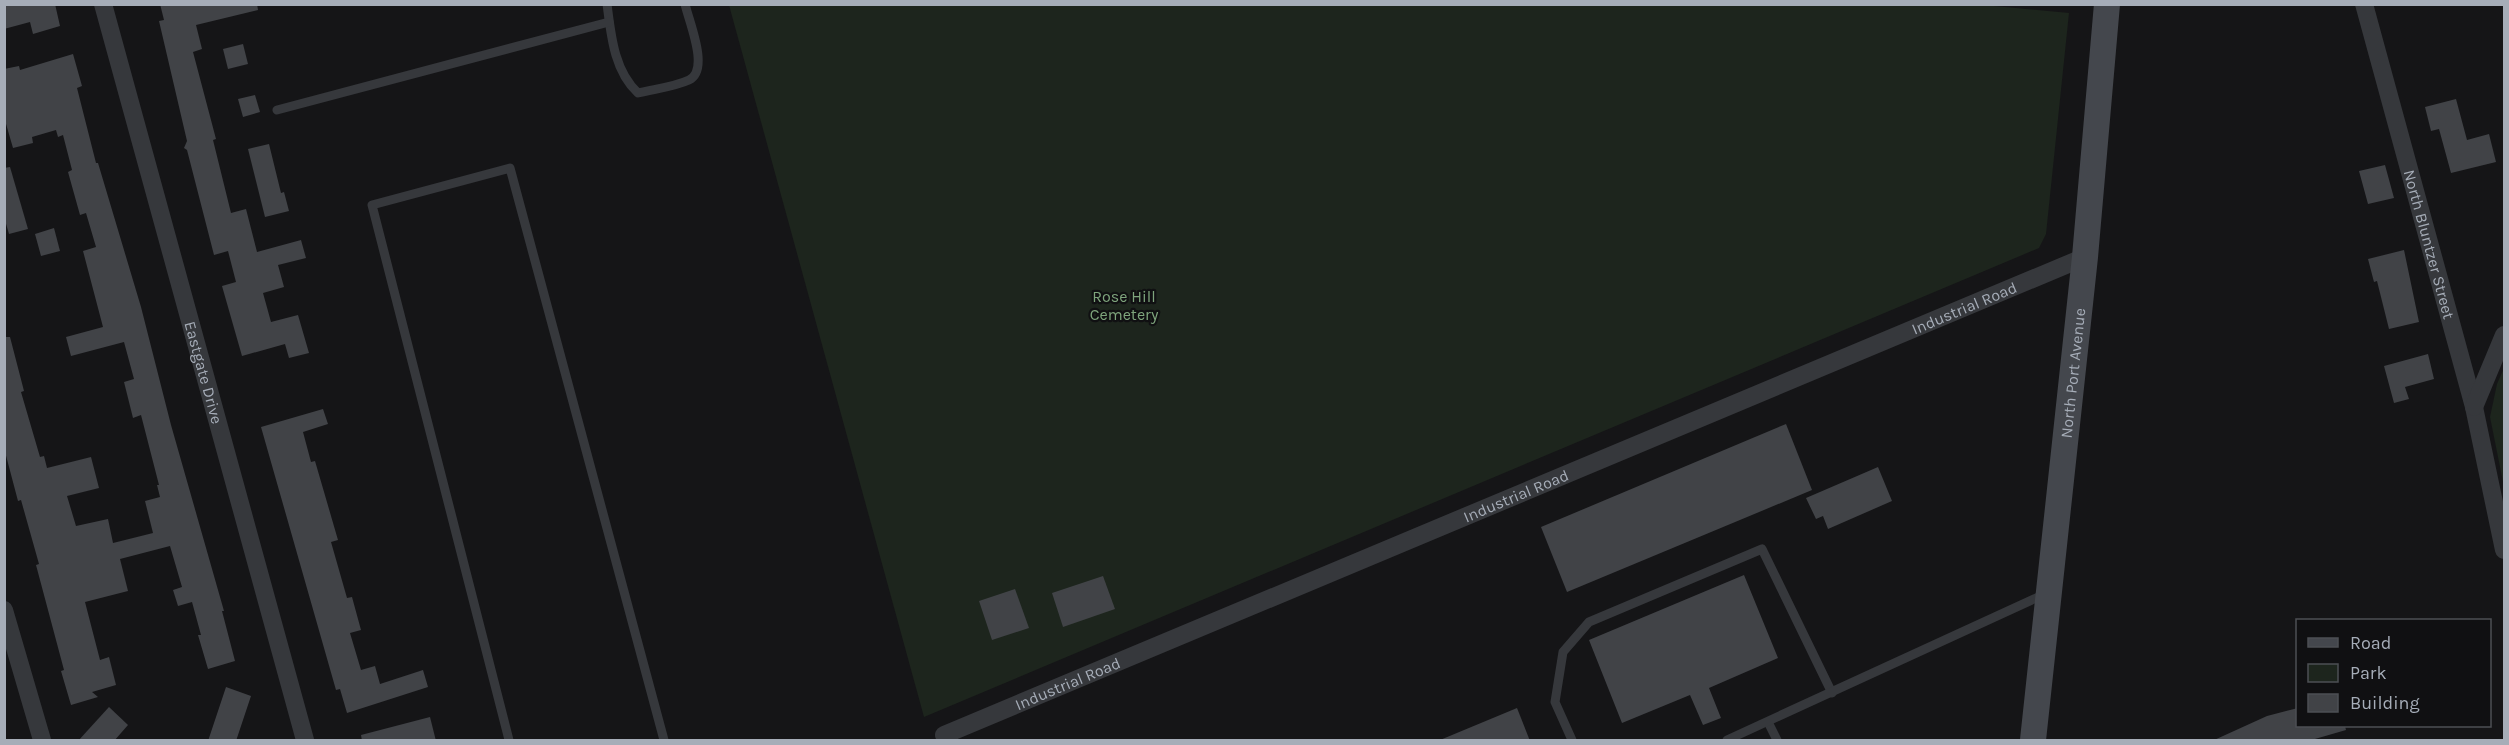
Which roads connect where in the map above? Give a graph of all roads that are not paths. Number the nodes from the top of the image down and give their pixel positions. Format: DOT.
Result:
graph roads {
  1 [pos="104,4"];
  2 [pos="607,4"];
  3 [pos="685,4"];
  4 [pos="2106,4"];
  5 [pos="2364,4"];
  6 [pos="609,22"];
  7 [pos="277,110"];
  8 [pos="2085,257"];
  9 [pos="2505,335"];
  10 [pos="2474,407"];
  11 [pos="2505,550"];
  12 [pos="2049,592"];
  13 [pos="4,610"];
  14 [pos="1832,693"];
  15 [pos="1768,722"];
  16 [pos="944,735"];
  17 [pos="42,741"];
  18 [pos="306,741"];
  19 [pos="509,741"];
  20 [pos="664,741"];
  21 [pos="1572,741"];
  22 [pos="1727,741"];
  23 [pos="1776,741"];
  24 [pos="2033,741"];
  1 -- 18 [label="street, Eastgate Drive"];
  2 -- 6 [label="lane"];
  3 -- 6 [label="lane"];
  4 -- 8 [label="main road, North Port Avenue"];
  5 -- 10 [label="street, North Bluntzer Street"];
  6 -- 7 [label="lane"];
  8 -- 12 [label="main road, North Port Avenue"];
  8 -- 16 [label="street, Industrial Road"];
  9 -- 10 [label="street"];
  10 -- 11 [label="street, North Bluntzer Street"];
  12 -- 14 [label="lane"];
  12 -- 24 [label="main road, North Port Avenue"];
  13 -- 17 [label="street"];
  14 -- 15 [label="lane"];
  14 -- 21 [label="lane"];
  15 -- 22 [label="lane"];
  15 -- 23 [label="lane"];
  19 -- 20 [label="lane"];
}
